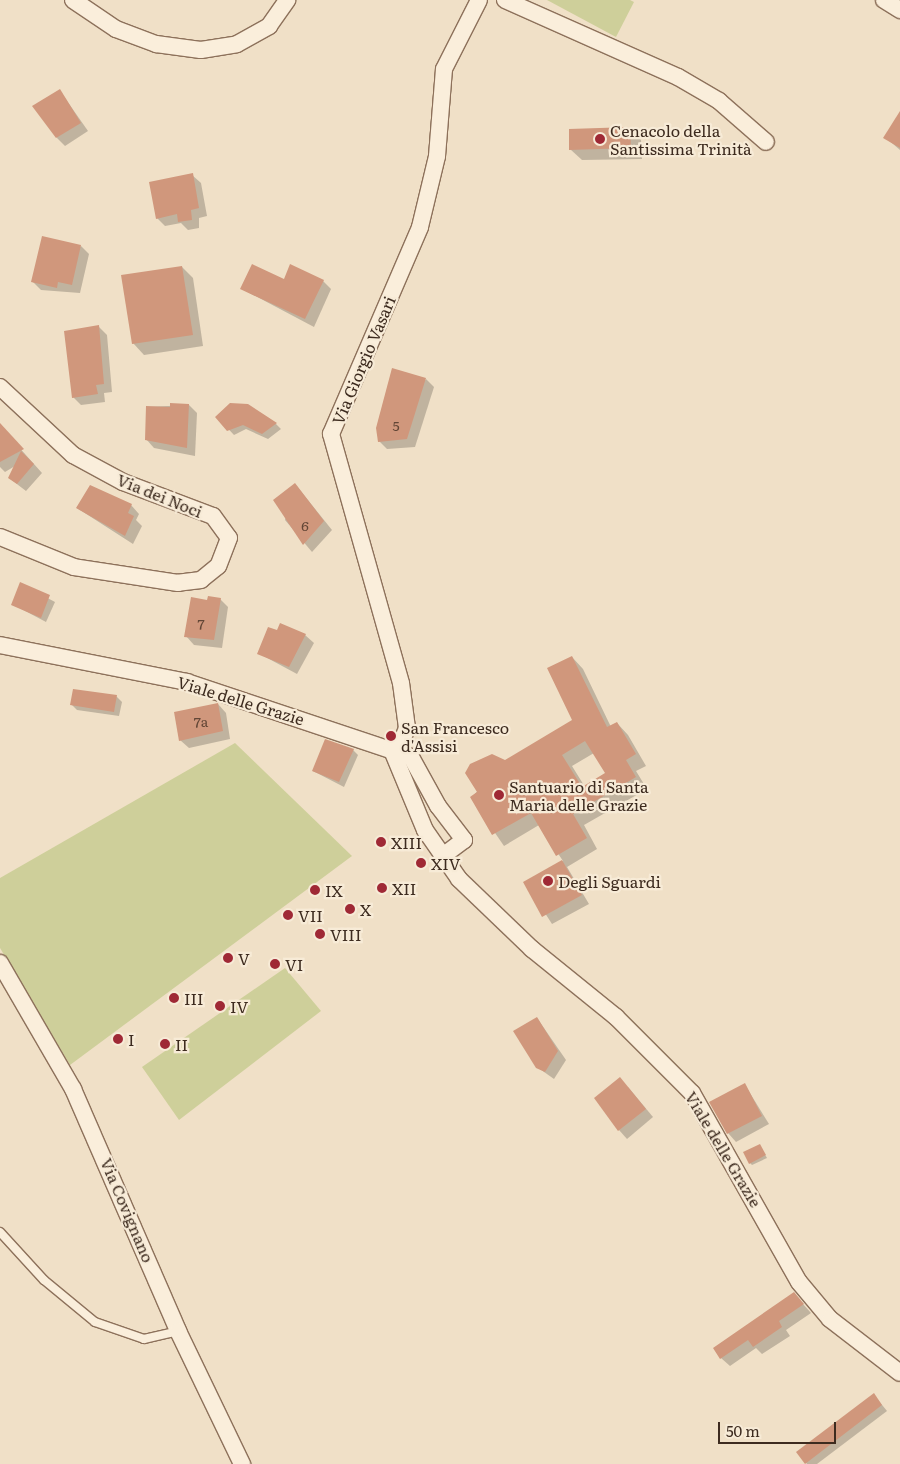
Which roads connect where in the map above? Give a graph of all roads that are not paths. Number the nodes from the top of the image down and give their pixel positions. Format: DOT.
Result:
graph roads {
  1 [pos="73,0"];
  2 [pos="287,0"];
  3 [pos="479,0"];
  4 [pos="505,0"];
  5 [pos="884,0"];
  6 [pos="900,10"];
  7 [pos="766,142"];
  8 [pos="0,387"];
  9 [pos="0,537"];
  10 [pos="0,645"];
  11 [pos="391,748"];
  12 [pos="443,856"];
  13 [pos="0,963"];
  14 [pos="0,1232"];
  15 [pos="178,1331"];
  16 [pos="900,1373"];
  17 [pos="242,1464"];
  1 -- 2 [label="street"];
  3 -- 11 [label="street, Via Giorgio Vasari"];
  4 -- 7 [label="street"];
  5 -- 6 [label="street"];
  8 -- 9 [label="street, Via dei Noci"];
  10 -- 11 [label="street, Viale delle Grazie"];
  11 -- 12 [label="street, Viale delle Grazie"];
  11 -- 12 [label="street, Viale delle Grazie"];
  12 -- 16 [label="street, Viale delle Grazie"];
  13 -- 15 [label="street, Via Covignano"];
  14 -- 15 [label="lane"];
  15 -- 17 [label="street, Via Covignano"];
}
